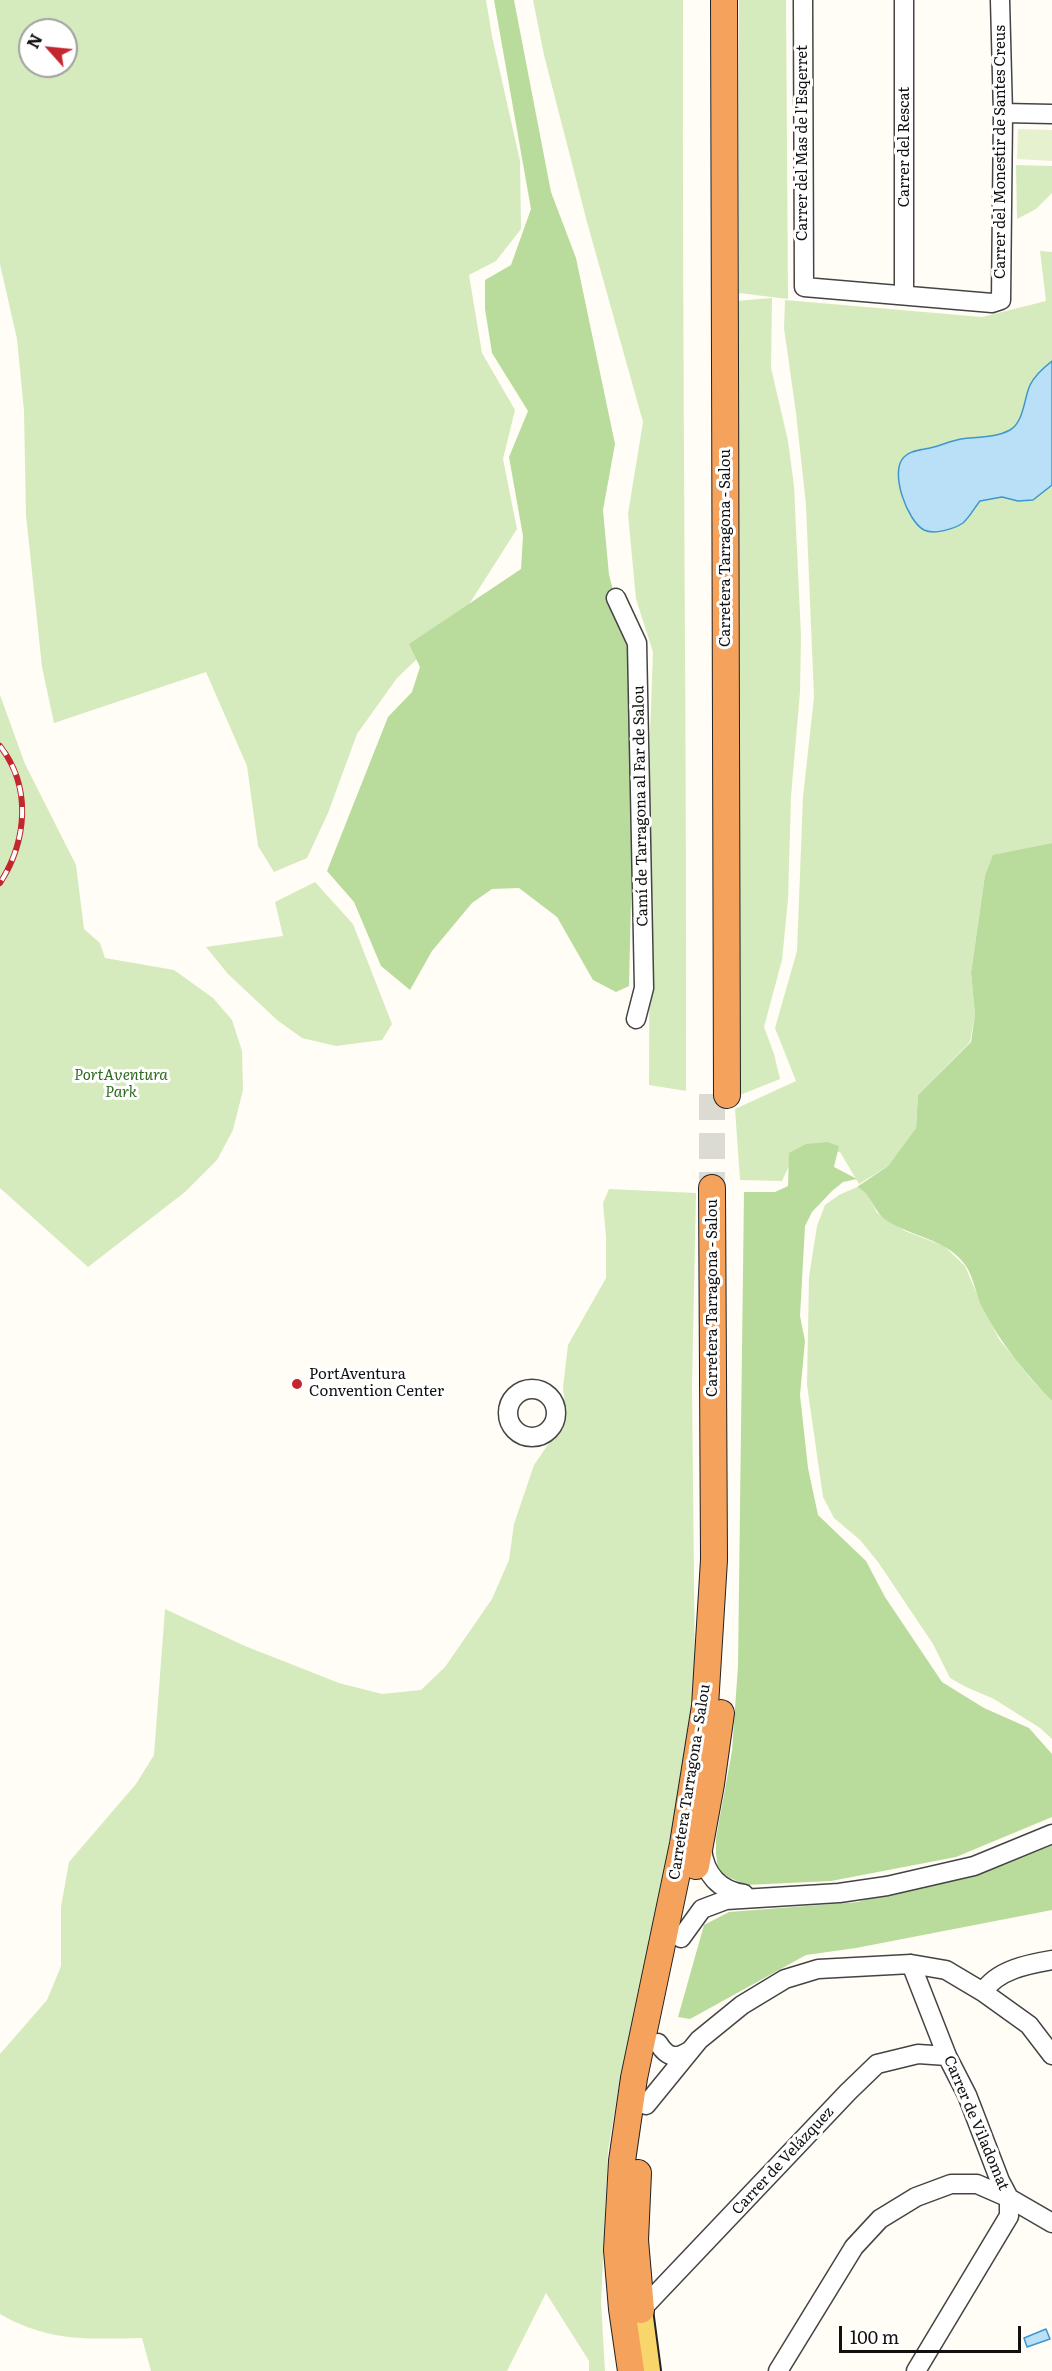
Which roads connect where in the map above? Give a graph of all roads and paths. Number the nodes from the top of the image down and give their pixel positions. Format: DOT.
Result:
graph roads {
  1 [pos="707,0"];
  2 [pos="724,0"];
  3 [pos="803,0"];
  4 [pos="904,0"];
  5 [pos="1000,0"];
  6 [pos="1003,113"];
  7 [pos="1052,114"];
  8 [pos="904,295"];
  9 [pos="616,598"];
  10 [pos="636,1019"];
  11 [pos="1052,1834"];
  12 [pos="701,1845"];
  13 [pos="772,1898"];
  14 [pos="681,1938"];
  15 [pos="1052,1960"];
  16 [pos="911,1964"];
  17 [pos="983,1992"];
  18 [pos="658,2043"];
  19 [pos="689,2051"];
  20 [pos="1052,2055"];
  21 [pos="947,2056"];
  22 [pos="646,2105"];
  23 [pos="1009,2198"];
  24 [pos="618,2209"];
  25 [pos="1052,2223"];
  26 [pos="641,2310"];
  27 [pos="616,2371"];
  28 [pos="631,2371"];
  29 [pos="649,2371"];
  30 [pos="778,2371"];
  31 [pos="916,2371"];
  1 -- 2 [label="highway, Carretera Tarragona - Salou"];
  3 -- 8 [label="street, Carrer del Mas de l'Esqerret"];
  4 -- 8 [label="street, Carrer del Rescat"];
  5 -- 6 [label="street, Carrer del Monestir de Santes Creus"];
  6 -- 7 [label="street"];
  6 -- 8 [label="street, Carrer del Monestir de Santes Creus"];
  9 -- 10 [label="street, Camí de Tarragona al Far de Salou"];
  11 -- 13 [label="street"];
  12 -- 13 [label="street"];
  12 -- 14 [label="highway, Carretera Tarragona - Salou"];
  12 -- 24 [label="highway, Carretera Tarragona - Salou"];
  13 -- 14 [label="street"];
  14 -- 18 [label="highway, Carretera Tarragona - Salou"];
  15 -- 17 [label="street"];
  16 -- 17 [label="street"];
  16 -- 19 [label="street"];
  16 -- 21 [label="street, Carrer de Viladomat"];
  17 -- 20 [label="street"];
  18 -- 19 [label="street"];
  18 -- 22 [label="highway, Carretera Tarragona - Salou"];
  19 -- 22 [label="street"];
  21 -- 23 [label="street, Carrer de Viladomat"];
  21 -- 26 [label="street, Carrer de Velázquez"];
  22 -- 26 [label="highway, Carretera Tarragona - Salou"];
  23 -- 25 [label="street"];
  23 -- 30 [label="street"];
  23 -- 31 [label="street, Carrer de Viladomat"];
  24 -- 27 [label="highway"];
  24 -- 28 [label="highway, Carretera Tarragona - Salou"];
  26 -- 29 [label="main road, Carretera Tarragona - Salou"];
}
